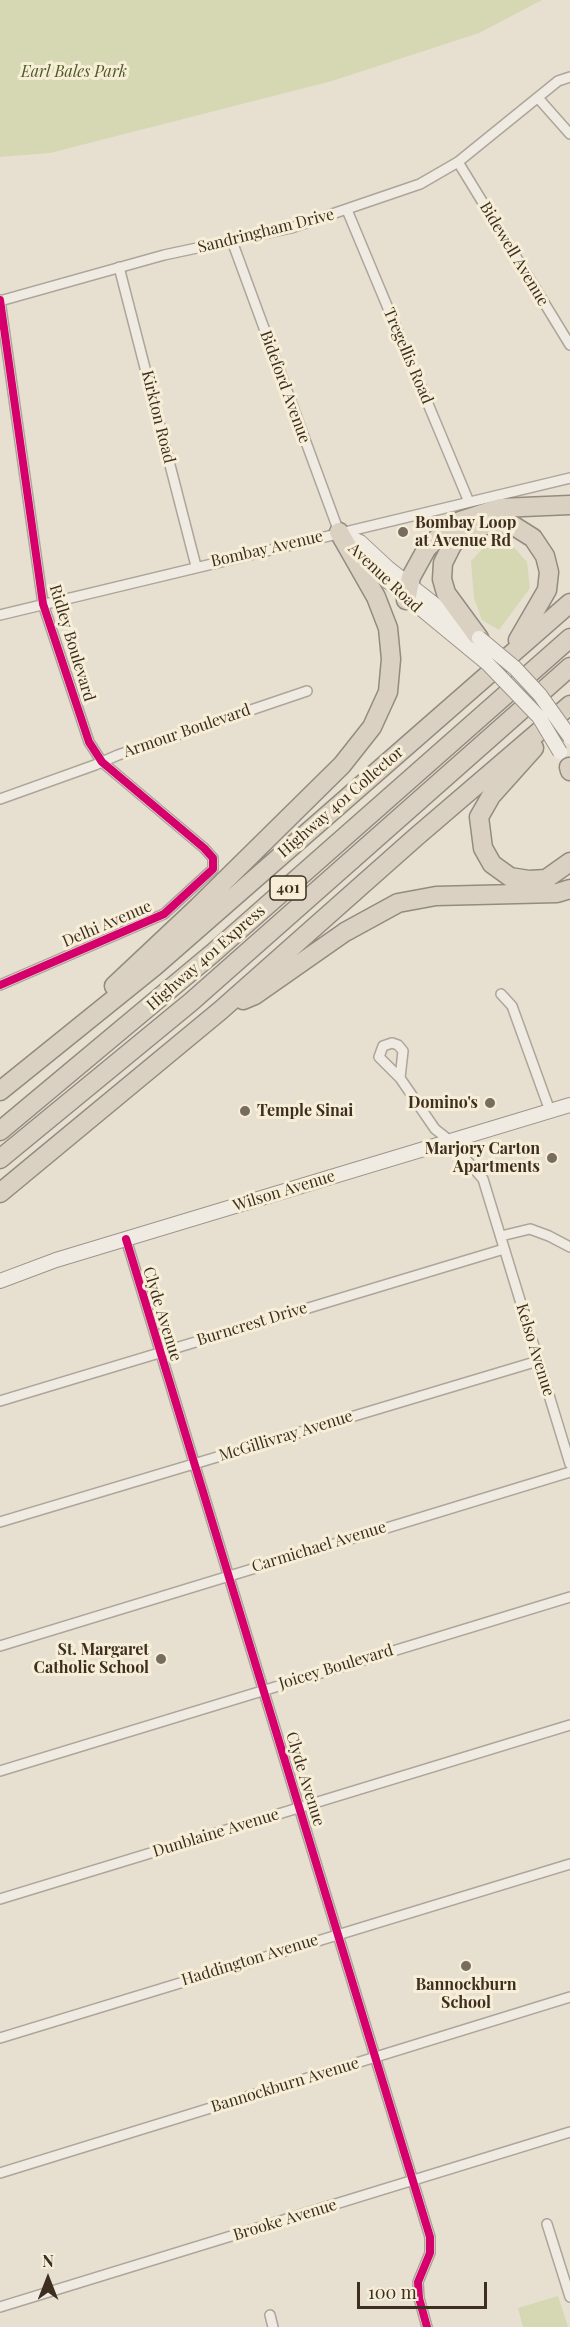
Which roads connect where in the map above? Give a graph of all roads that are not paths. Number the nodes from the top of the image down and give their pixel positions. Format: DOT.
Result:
graph roads {
  1 [pos="570,77"];
  2 [pos="539,99"];
  3 [pos="570,134"];
  4 [pos="458,162"];
  5 [pos="347,210"];
  6 [pos="232,241"];
  7 [pos="119,267"];
  8 [pos="0,301"];
  9 [pos="570,345"];
  10 [pos="570,478"];
  11 [pos="470,502"];
  12 [pos="570,505"];
  13 [pos="339,532"];
  14 [pos="196,566"];
  15 [pos="407,592"];
  16 [pos="570,603"];
  17 [pos="43,604"];
  18 [pos="0,615"];
  19 [pos="570,638"];
  20 [pos="474,644"];
  21 [pos="570,666"];
  22 [pos="488,674"];
  23 [pos="307,691"];
  24 [pos="570,705"];
  25 [pos="553,720"];
  26 [pos="570,737"];
  27 [pos="102,762"];
  28 [pos="567,765"];
  29 [pos="0,799"];
  30 [pos="570,862"];
  31 [pos="213,869"];
  32 [pos="570,889"];
  33 [pos="0,985"];
  34 [pos="501,994"];
  35 [pos="227,1005"];
  36 [pos="71,1035"];
  37 [pos="400,1078"];
  38 [pos="0,1091"];
  39 [pos="570,1105"];
  40 [pos="550,1111"];
  41 [pos="0,1131"];
  42 [pos="449,1140"];
  43 [pos="0,1159"];
  44 [pos="0,1193"];
  45 [pos="501,1236"];
  46 [pos="126,1239"];
  47 [pos="570,1247"];
  48 [pos="504,1249"];
  49 [pos="0,1281"];
  50 [pos="160,1352"];
  51 [pos="538,1360"];
  52 [pos="0,1401"];
  53 [pos="193,1463"];
  54 [pos="570,1464"];
  55 [pos="570,1472"];
  56 [pos="0,1522"];
  57 [pos="227,1575"];
  58 [pos="570,1597"];
  59 [pos="0,1646"];
  60 [pos="262,1690"];
  61 [pos="570,1725"];
  62 [pos="0,1771"];
  63 [pos="300,1807"];
  64 [pos="570,1864"];
  65 [pos="0,1899"];
  66 [pos="339,1933"];
  67 [pos="570,1997"];
  68 [pos="0,2038"];
  69 [pos="374,2058"];
  70 [pos="570,2132"];
  71 [pos="0,2173"];
  72 [pos="413,2180"];
  73 [pos="547,2224"];
  74 [pos="570,2297"];
  75 [pos="0,2307"];
  76 [pos="270,2315"];
  77 [pos="273,2327"];
  78 [pos="427,2327"];
  1 -- 2 [label="street, Sandringham Drive"];
  2 -- 3 [label="street"];
  2 -- 4 [label="street, Sandringham Drive"];
  4 -- 5 [label="street, Sandringham Drive"];
  4 -- 9 [label="street, Bidewell Avenue"];
  5 -- 6 [label="street, Sandringham Drive"];
  5 -- 11 [label="street, Tregellis Road"];
  6 -- 7 [label="street, Sandringham Drive"];
  6 -- 13 [label="street, Bideford Avenue"];
  7 -- 8 [label="street, Sandringham Drive"];
  7 -- 14 [label="street, Kirkton Road"];
  8 -- 17 [label="street, Ridley Boulevard"];
  10 -- 11 [label="street, Bombay Avenue"];
  11 -- 13 [label="street, Bombay Avenue"];
  12 -- 15 [label="highway"];
  13 -- 14 [label="street, Bombay Avenue"];
  13 -- 15 [label="main road, Avenue Road"];
  13 -- 36 [label="highway"];
  14 -- 17 [label="street, Bombay Avenue"];
  15 -- 20 [label="main road, Avenue Road"];
  16 -- 22 [label="highway, Highway 401 Collector / 401"];
  17 -- 18 [label="street, Bombay Avenue"];
  17 -- 27 [label="street, Ridley Boulevard"];
  19 -- 41 [label="highway, Highway 401 Express / 401"];
  20 -- 22 [label="highway"];
  20 -- 26 [label="main road, Avenue Road, bridge"];
  20 -- 28 [label="main road, Avenue Road, bridge"];
  21 -- 43 [label="highway, Highway 401 Express / 401"];
  22 -- 36 [label="highway, Highway 401 Collector / 401"];
  23 -- 27 [label="street, Armour Boulevard"];
  24 -- 25 [label="highway"];
  25 -- 30 [label="highway"];
  25 -- 35 [label="highway"];
  27 -- 29 [label="street, Armour Boulevard"];
  27 -- 31 [label="street, Ridley Boulevard"];
  31 -- 33 [label="street, Delhi Avenue"];
  32 -- 35 [label="highway"];
  34 -- 40 [label="street"];
  35 -- 44 [label="highway"];
  36 -- 38 [label="highway, Highway 401 Collector / 401"];
  37 -- 42 [label="street"];
  39 -- 40 [label="main road, Wilson Avenue"];
  40 -- 42 [label="main road, Wilson Avenue"];
  42 -- 45 [label="street"];
  42 -- 46 [label="main road, Wilson Avenue"];
  45 -- 47 [label="street"];
  45 -- 48 [label="street, Kelso Avenue"];
  46 -- 49 [label="main road, Wilson Avenue"];
  46 -- 50 [label="street, Clyde Avenue"];
  48 -- 50 [label="street, Burncrest Drive"];
  48 -- 51 [label="street, Kelso Avenue"];
  50 -- 52 [label="street, Burncrest Drive"];
  50 -- 53 [label="street, Clyde Avenue"];
  51 -- 53 [label="street, McGillivray Avenue"];
  51 -- 54 [label="street, Kelso Avenue"];
  53 -- 56 [label="street, McGillivray Avenue"];
  53 -- 57 [label="street, Clyde Avenue"];
  55 -- 57 [label="street, Carmichael Avenue"];
  57 -- 59 [label="street, Carmichael Avenue"];
  57 -- 60 [label="street, Clyde Avenue"];
  58 -- 60 [label="street, Joicey Boulevard"];
  60 -- 62 [label="street, Joicey Boulevard"];
  60 -- 63 [label="street, Clyde Avenue"];
  61 -- 63 [label="street, Dunblaine Avenue"];
  63 -- 65 [label="street, Dunblaine Avenue"];
  63 -- 66 [label="street, Clyde Avenue"];
  64 -- 66 [label="street, Haddington Avenue"];
  66 -- 68 [label="street, Haddington Avenue"];
  66 -- 69 [label="street, Clyde Avenue"];
  67 -- 69 [label="street, Bannockburn Avenue"];
  69 -- 71 [label="street, Bannockburn Avenue"];
  69 -- 72 [label="street, Clyde Avenue"];
  70 -- 72 [label="street, Brooke Avenue"];
  72 -- 75 [label="street, Brooke Avenue"];
  72 -- 78 [label="street, Clyde Avenue"];
  73 -- 74 [label="street"];
  76 -- 77 [label="street"];
}
